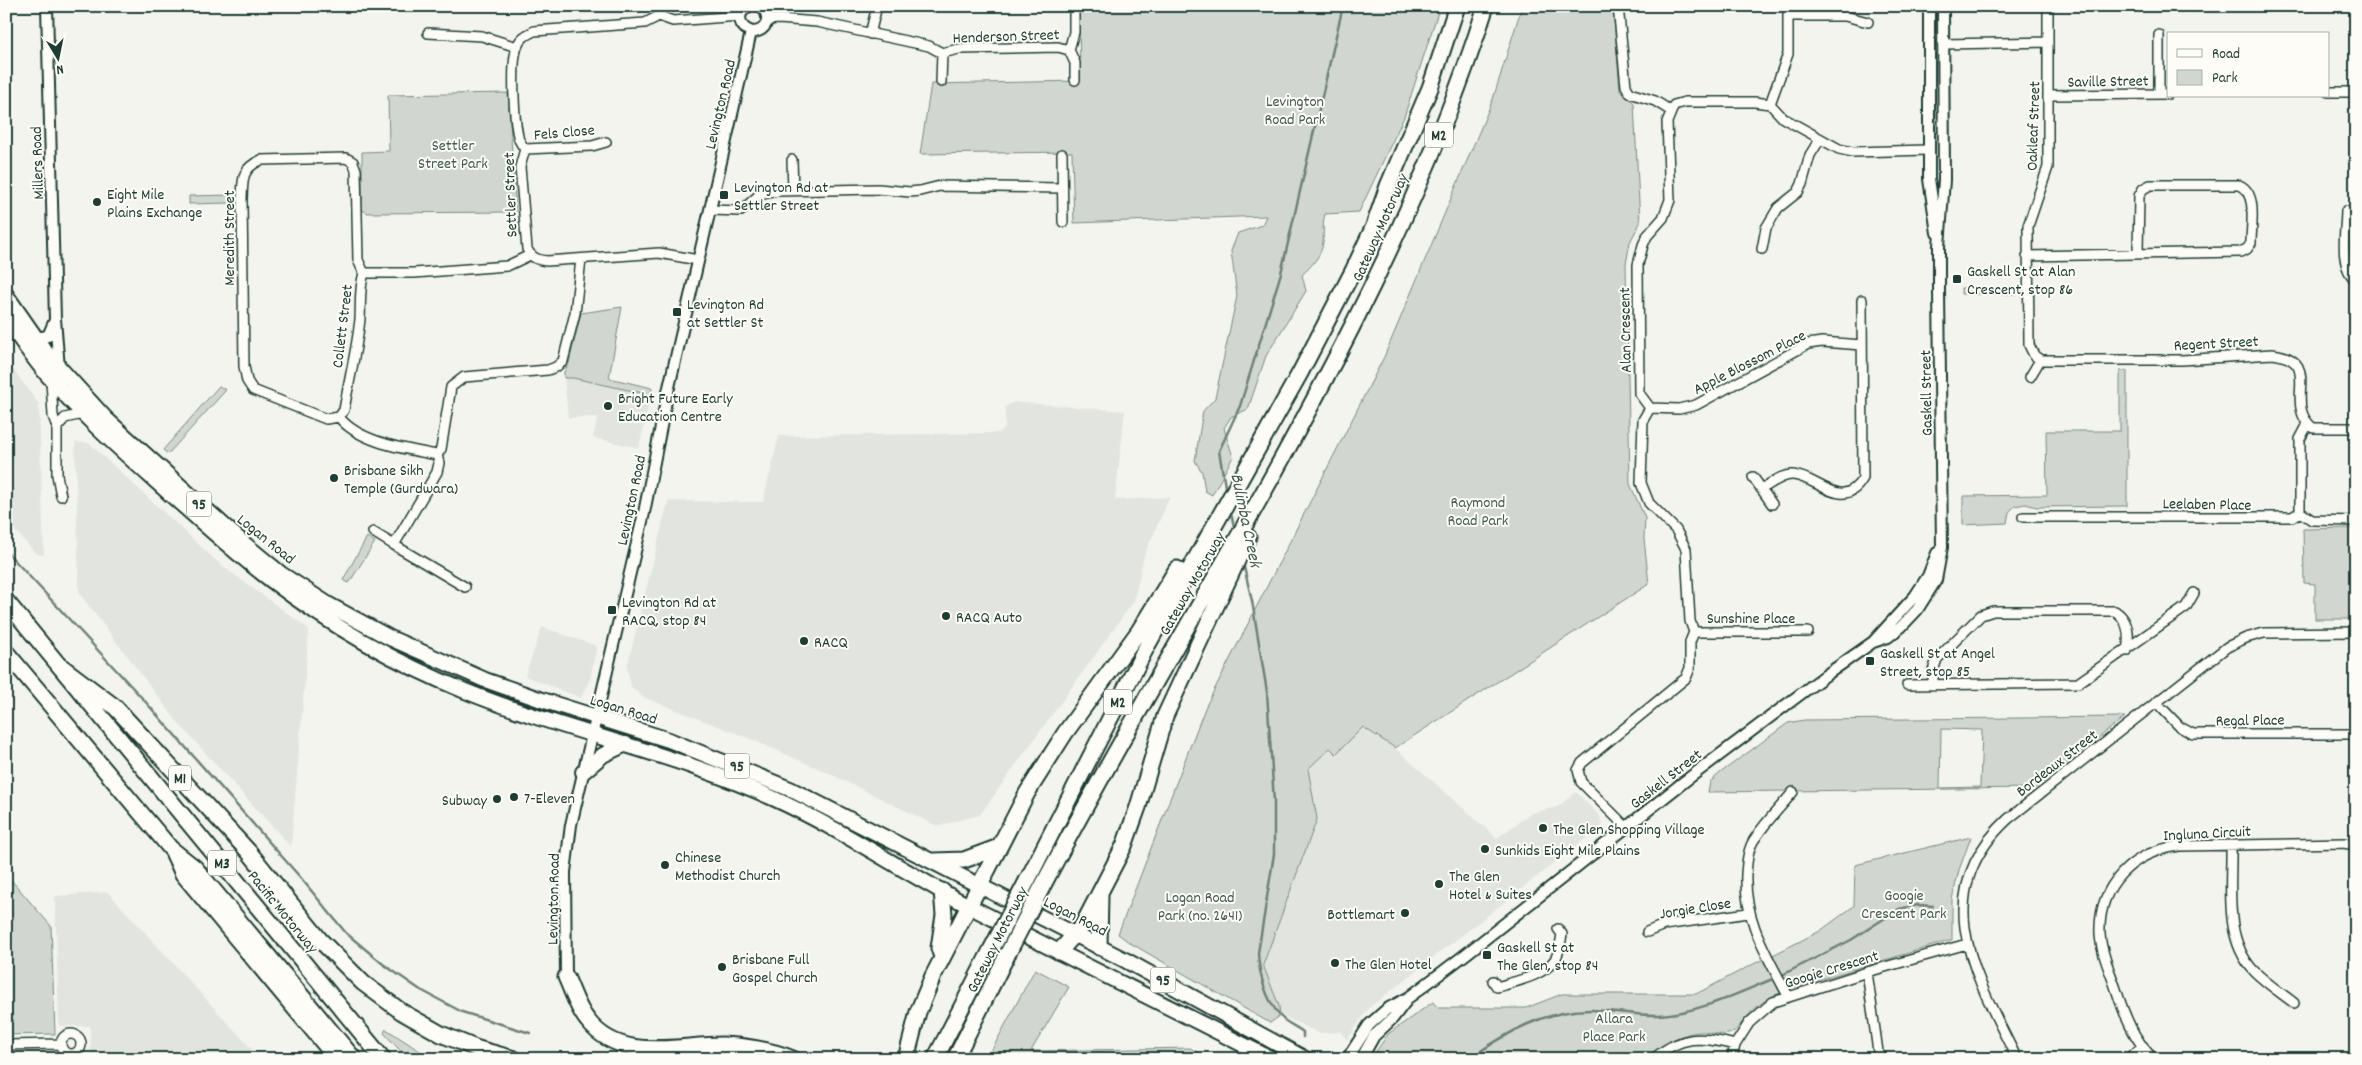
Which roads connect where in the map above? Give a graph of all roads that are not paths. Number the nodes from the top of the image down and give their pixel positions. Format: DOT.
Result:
graph roads {
  1 [pos="46,6"];
  2 [pos="748,6"];
  3 [pos="760,6"];
  4 [pos="877,6"];
  5 [pos="1074,6"];
  6 [pos="1457,6"];
  7 [pos="1486,6"];
  8 [pos="1618,6"];
  9 [pos="1788,6"];
  10 [pos="1929,6"];
  11 [pos="1943,6"];
  12 [pos="2048,6"];
  13 [pos="659,11"];
  14 [pos="740,16"];
  15 [pos="1789,16"];
  16 [pos="767,20"];
  17 [pos="1868,22"];
  18 [pos="428,32"];
  19 [pos="751,32"];
  20 [pos="870,34"];
  21 [pos="2159,35"];
  22 [pos="2048,42"];
  23 [pos="1930,44"];
  24 [pos="1943,44"];
  25 [pos="517,47"];
  26 [pos="1069,50"];
  27 [pos="942,53"];
  28 [pos="1075,80"];
  29 [pos="941,82"];
  30 [pos="2330,92"];
  31 [pos="2356,92"];
  32 [pos="2164,94"];
  33 [pos="2048,95"];
  34 [pos="1770,104"];
  35 [pos="1671,111"];
  36 [pos="1820,139"];
  37 [pos="606,142"];
  38 [pos="525,149"];
  39 [pos="1944,149"];
  40 [pos="1928,150"];
  41 [pos="1062,154"];
  42 [pos="792,160"];
  43 [pos="1062,188"];
  44 [pos="793,190"];
  45 [pos="710,210"];
  46 [pos="2346,211"];
  47 [pos="1063,222"];
  48 [pos="1939,246"];
  49 [pos="1762,249"];
  50 [pos="2138,252"];
  51 [pos="530,255"];
  52 [pos="2028,256"];
  53 [pos="582,259"];
  54 [pos="698,260"];
  55 [pos="364,273"];
  56 [pos="2356,280"];
  57 [pos="6,295"];
  58 [pos="1862,300"];
  59 [pos="6,318"];
  60 [pos="55,319"];
  61 [pos="35,338"];
  62 [pos="1862,345"];
  63 [pos="2040,360"];
  64 [pos="55,374"];
  65 [pos="2030,377"];
  66 [pos="1650,408"];
  67 [pos="83,414"];
  68 [pos="339,417"];
  69 [pos="2308,424"];
  70 [pos="57,427"];
  71 [pos="2356,428"];
  72 [pos="437,455"];
  73 [pos="1753,477"];
  74 [pos="1761,489"];
  75 [pos="61,496"];
  76 [pos="1772,504"];
  77 [pos="2300,512"];
  78 [pos="2023,517"];
  79 [pos="1211,519"];
  80 [pos="2356,521"];
  81 [pos="373,532"];
  82 [pos="394,545"];
  83 [pos="1232,558"];
  84 [pos="466,587"];
  85 [pos="2194,592"];
  86 [pos="6,601"];
  87 [pos="1694,632"];
  88 [pos="1808,632"];
  89 [pos="2356,632"];
  90 [pos="2126,650"];
  91 [pos="6,652"];
  92 [pos="62,667"];
  93 [pos="1907,685"];
  94 [pos="1933,685"];
  95 [pos="2156,702"];
  96 [pos="596,717"];
  97 [pos="592,734"];
  98 [pos="2356,734"];
  99 [pos="626,744"];
  100 [pos="583,772"];
  101 [pos="1793,792"];
  102 [pos="1626,827"];
  103 [pos="2231,845"];
  104 [pos="2356,845"];
  105 [pos="999,847"];
  106 [pos="171,849"];
  107 [pos="934,861"];
  108 [pos="980,885"];
  109 [pos="942,892"];
  110 [pos="1100,893"];
  111 [pos="969,906"];
  112 [pos="1748,913"];
  113 [pos="1558,928"];
  114 [pos="1647,932"];
  115 [pos="1075,934"];
  116 [pos="1967,944"];
  117 [pos="1099,947"];
  118 [pos="1059,952"];
  119 [pos="941,958"];
  120 [pos="1867,972"];
  121 [pos="566,977"];
  122 [pos="1493,981"];
  123 [pos="1788,996"];
  124 [pos="1408,998"];
  125 [pos="2294,1003"];
  126 [pos="61,1044"];
  127 [pos="6,1045"];
  128 [pos="1735,1045"];
  129 [pos="2143,1046"];
  130 [pos="71,1056"];
  131 [pos="337,1059"];
  132 [pos="354,1059"];
  133 [pos="383,1059"];
  134 [pos="514,1059"];
  135 [pos="695,1059"];
  136 [pos="752,1059"];
  137 [pos="793,1059"];
  138 [pos="906,1059"];
  139 [pos="935,1059"];
  140 [pos="955,1059"];
  141 [pos="1271,1059"];
  142 [pos="1305,1059"];
  143 [pos="1347,1059"];
  144 [pos="1361,1059"];
  145 [pos="1653,1059"];
  146 [pos="1732,1059"];
  147 [pos="1879,1059"];
  148 [pos="2017,1059"];
  149 [pos="2128,1059"];
  150 [pos="2154,1059"];
  1 -- 60 [label="street, Millers Road"];
  2 -- 14 [label="street"];
  3 -- 16 [label="street"];
  4 -- 20 [label="street"];
  5 -- 26 [label="street"];
  6 -- 79 [label="highway, Gateway Motorway / M2"];
  7 -- 83 [label="highway, Gateway Motorway / M2"];
  8 -- 35 [label="street"];
  9 -- 15 [label="street"];
  10 -- 23 [label="street, Gaskell Street"];
  11 -- 24 [label="street, Gaskell Street"];
  12 -- 22 [label="street, Oakleaf Street"];
  13 -- 14 [label="street"];
  13 -- 25 [label="street"];
  14 -- 19 [label="street"];
  15 -- 17 [label="street"];
  15 -- 34 [label="street"];
  16 -- 19 [label="street"];
  16 -- 20 [label="street, Henderson Street"];
  18 -- 25 [label="street"];
  19 -- 45 [label="street, Levington Road"];
  20 -- 27 [label="street, Henderson Street"];
  21 -- 32 [label="street"];
  22 -- 24 [label="street"];
  22 -- 33 [label="street, Oakleaf Street"];
  23 -- 24 [label="street"];
  23 -- 40 [label="street, Gaskell Street"];
  24 -- 39 [label="street, Gaskell Street"];
  25 -- 38 [label="street, Settler Street"];
  26 -- 27 [label="street, Henderson Street"];
  26 -- 28 [label="street"];
  27 -- 29 [label="street"];
  30 -- 31 [label="street"];
  32 -- 33 [label="street, Saville Street"];
  33 -- 52 [label="street, Oakleaf Street"];
  34 -- 35 [label="street"];
  34 -- 36 [label="street"];
  35 -- 66 [label="street, Alan Crescent"];
  36 -- 40 [label="street"];
  36 -- 49 [label="street"];
  37 -- 38 [label="street, Fels Close"];
  38 -- 51 [label="street, Settler Street"];
  39 -- 40 [label="street"];
  39 -- 48 [label="street, Gaskell Street"];
  40 -- 48 [label="street, Gaskell Street"];
  41 -- 43 [label="street"];
  42 -- 44 [label="street"];
  43 -- 44 [label="street"];
  43 -- 47 [label="street"];
  44 -- 45 [label="street"];
  45 -- 54 [label="street, Levington Road"];
  46 -- 56 [label="street"];
  48 -- 102 [label="street, Gaskell Street"];
  50 -- 50 [label="street"];
  50 -- 52 [label="street"];
  51 -- 53 [label="street, Settler Street"];
  51 -- 55 [label="street, Collett Street"];
  52 -- 63 [label="street, Oakleaf Street"];
  53 -- 54 [label="street, Settler Street"];
  53 -- 72 [label="street"];
  54 -- 96 [label="street, Levington Road"];
  55 -- 68 [label="street, Collett Street"];
  55 -- 68 [label="street, Meredith Street"];
  57 -- 61 [label="main road, Logan Road / 95"];
  58 -- 62 [label="street"];
  59 -- 64 [label="main road, Logan Road / 95"];
  60 -- 61 [label="street"];
  60 -- 64 [label="street, Millers Road"];
  61 -- 64 [label="main road, Logan Road / 95"];
  62 -- 66 [label="street, Apple Blossom Place"];
  62 -- 74 [label="street"];
  63 -- 65 [label="street"];
  63 -- 69 [label="street, Regent Street"];
  64 -- 67 [label="main road, Logan Road / 95"];
  64 -- 70 [label="street"];
  64 -- 96 [label="main road, Logan Road / 95"];
  66 -- 87 [label="street"];
  67 -- 70 [label="street"];
  67 -- 97 [label="main road, Logan Road / 95"];
  68 -- 72 [label="street"];
  69 -- 71 [label="street"];
  69 -- 77 [label="street"];
  70 -- 75 [label="street"];
  72 -- 82 [label="street"];
  73 -- 74 [label="street"];
  74 -- 76 [label="street"];
  77 -- 78 [label="street, Leelaben Place"];
  77 -- 80 [label="street"];
  79 -- 105 [label="highway"];
  79 -- 139 [label="highway, Gateway Motorway / M2, bridge"];
  81 -- 82 [label="street"];
  82 -- 84 [label="street"];
  83 -- 110 [label="highway"];
  83 -- 140 [label="highway, Gateway Motorway / M2, bridge"];
  85 -- 90 [label="street"];
  86 -- 92 [label="highway, Pacific Motorway / M1"];
  87 -- 88 [label="street, Sunshine Place"];
  87 -- 102 [label="street"];
  89 -- 95 [label="street, Bordeaux Street"];
  90 -- 94 [label="street"];
  90 -- 94 [label="street"];
  91 -- 106 [label="highway"];
  92 -- 133 [label="highway, Pacific Motorway / M3"];
  92 -- 134 [label="highway, M1"];
  93 -- 94 [label="street"];
  95 -- 98 [label="street, Regal Place"];
  95 -- 116 [label="street, Bordeaux Street"];
  96 -- 97 [label="street, Levington Road"];
  96 -- 107 [label="main road, Logan Road / 95"];
  97 -- 99 [label="main road, Logan Road / 95"];
  97 -- 100 [label="street, Levington Road"];
  99 -- 100 [label="main road"];
  99 -- 109 [label="main road, Logan Road / 95"];
  100 -- 121 [label="street, Levington Road"];
  101 -- 112 [label="street"];
  102 -- 124 [label="street, Gaskell Street"];
  103 -- 104 [label="street, Ingluna Circuit"];
  103 -- 125 [label="street"];
  103 -- 129 [label="street, Ingluna Circuit"];
  105 -- 107 [label="highway"];
  105 -- 108 [label="highway"];
  106 -- 131 [label="highway"];
  106 -- 132 [label="highway, M3"];
  107 -- 108 [label="main road, Logan Road / 95"];
  108 -- 111 [label="highway"];
  108 -- 115 [label="main road, Logan Road / 95"];
  109 -- 111 [label="main road, Logan Road / 95"];
  109 -- 119 [label="highway"];
  110 -- 115 [label="highway"];
  110 -- 117 [label="highway"];
  111 -- 118 [label="main road, Logan Road / 95"];
  111 -- 119 [label="highway"];
  112 -- 114 [label="street, Jorgie Close"];
  112 -- 123 [label="street"];
  113 -- 122 [label="street"];
  115 -- 117 [label="main road, Logan Road / 95"];
  115 -- 118 [label="highway"];
  116 -- 120 [label="street, Googie Crescent"];
  116 -- 148 [label="street, Bordeaux Street"];
  117 -- 142 [label="main road, Logan Road / 95"];
  118 -- 141 [label="main road, Logan Road / 95"];
  119 -- 138 [label="highway"];
  120 -- 123 [label="street, Googie Crescent"];
  120 -- 147 [label="street"];
  121 -- 137 [label="highway"];
  123 -- 128 [label="street, Googie Crescent"];
  124 -- 143 [label="street, Gaskell Street"];
  124 -- 144 [label="street, Gaskell Street"];
  126 -- 127 [label="street"];
  126 -- 130 [label="street"];
  126 -- 130 [label="street"];
  128 -- 145 [label="street"];
  128 -- 146 [label="street, Googie Crescent"];
  129 -- 149 [label="street"];
  129 -- 150 [label="street, Ingluna Circuit"];
  135 -- 136 [label="highway"];
}
